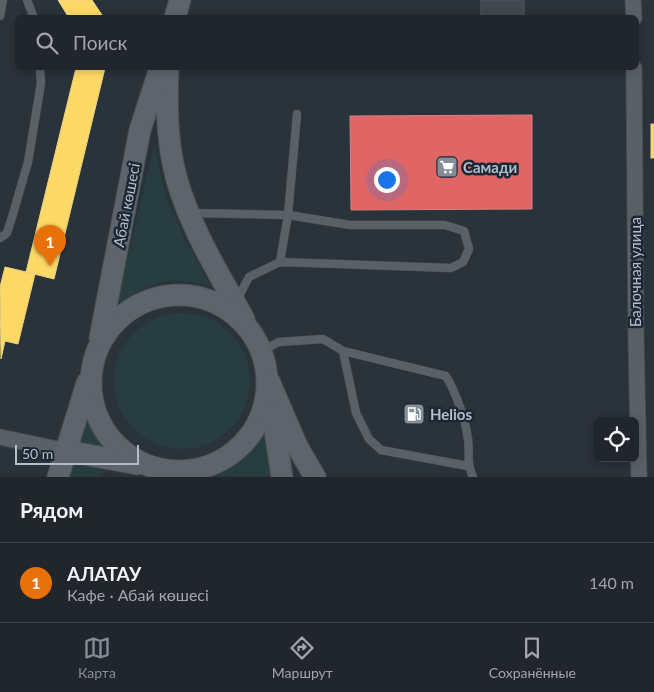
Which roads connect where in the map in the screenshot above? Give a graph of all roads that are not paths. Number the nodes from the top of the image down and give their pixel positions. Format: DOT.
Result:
graph roads {
  1 [pos="3,0"];
  2 [pos="27,0"];
  3 [pos="180,0"];
  4 [pos="634,0"];
  5 [pos="33,15"];
  6 [pos="176,15"];
  7 [pos="634,15"];
  8 [pos="0,16"];
  9 [pos="40,70"];
  10 [pos="159,70"];
  11 [pos="168,70"];
  12 [pos="634,70"];
  13 [pos="297,114"];
  14 [pos="189,212"];
  15 [pos="288,215"];
  16 [pos="0,238"];
  17 [pos="280,262"];
  18 [pos="235,303"];
  19 [pos="252,332"];
  20 [pos="99,344"];
  21 [pos="261,351"];
  22 [pos="343,351"];
  23 [pos="91,370"];
  24 [pos="267,376"];
  25 [pos="0,437"];
  26 [pos="67,451"];
  27 [pos="468,466"];
  28 [pos="158,468"];
  29 [pos="58,477"];
  30 [pos="129,477"];
  31 [pos="195,477"];
  32 [pos="282,477"];
  33 [pos="315,477"];
  34 [pos="473,477"];
  35 [pos="639,477"];
  1 -- 8 [label="lane"];
  2 -- 5 [label="lane"];
  3 -- 6 [label="main road"];
  4 -- 7 [label="street"];
  9 -- 16 [label="lane"];
  10 -- 20 [label="main road, Абай көшесі"];
  11 -- 14 [label="main road"];
  12 -- 35 [label="street, Балочная улица"];
  13 -- 15 [label="lane"];
  14 -- 15 [label="lane"];
  14 -- 18 [label="main road"];
  15 -- 17 [label="lane"];
  15 -- 17 [label="lane"];
  17 -- 18 [label="lane"];
  18 -- 19 [label="main road"];
  19 -- 20 [label="main road"];
  19 -- 21 [label="main road"];
  20 -- 23 [label="main road"];
  21 -- 22 [label="lane"];
  21 -- 24 [label="main road"];
  22 -- 27 [label="lane"];
  22 -- 27 [label="lane"];
  23 -- 26 [label="main road"];
  23 -- 28 [label="main road"];
  24 -- 28 [label="main road"];
  24 -- 32 [label="main road"];
  24 -- 33 [label="main road"];
  25 -- 26 [label="street"];
  26 -- 28 [label="main road"];
  26 -- 29 [label="main road"];
  27 -- 34 [label="lane"];
  28 -- 30 [label="main road"];
  28 -- 31 [label="main road"];
}
